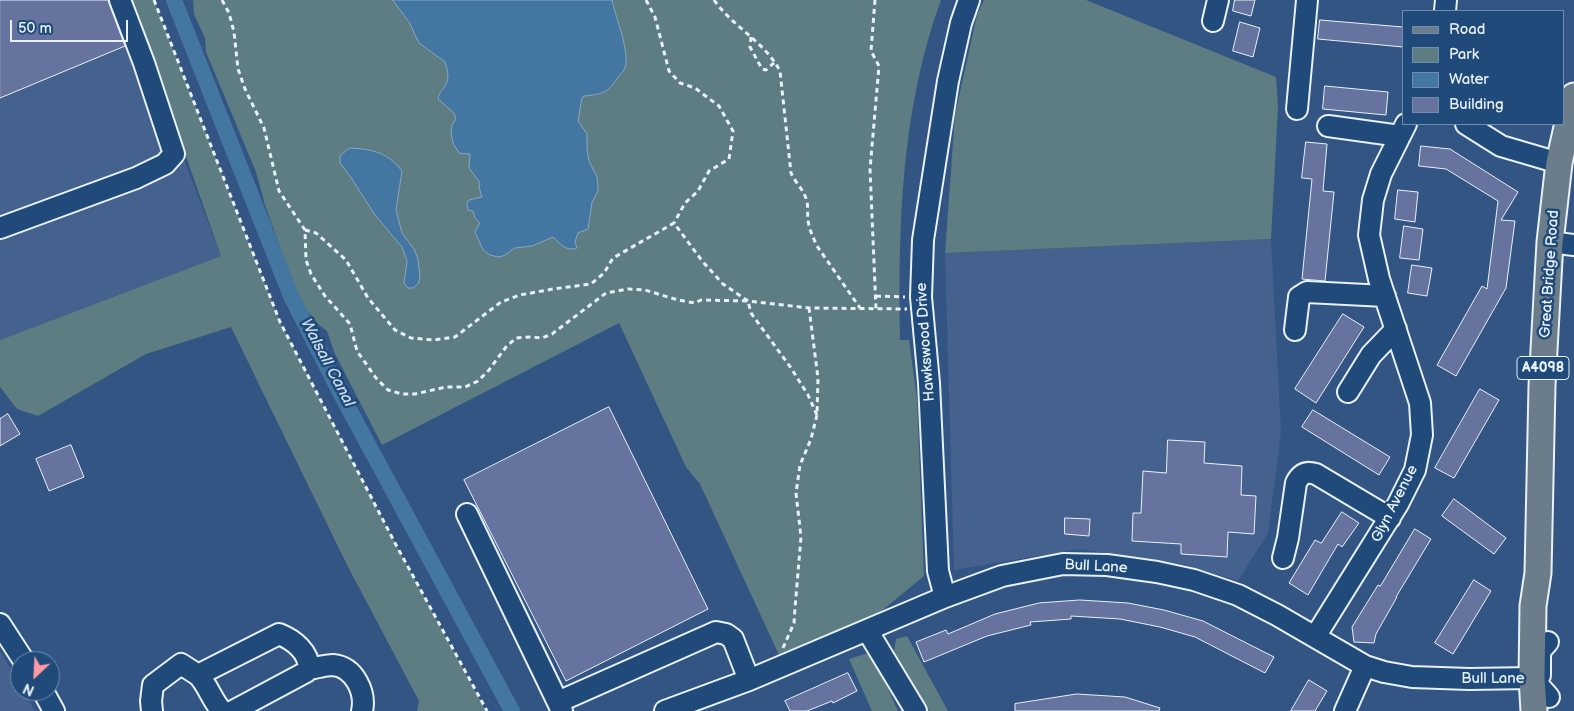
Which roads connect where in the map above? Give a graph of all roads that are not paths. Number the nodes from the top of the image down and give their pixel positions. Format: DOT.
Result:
graph roads {
  1 [pos="120,0"];
  2 [pos="969,0"];
  3 [pos="1218,0"];
  4 [pos="1307,0"];
  5 [pos="1213,21"];
  6 [pos="1574,96"];
  7 [pos="1297,109"];
  8 [pos="1468,125"];
  9 [pos="1328,126"];
  10 [pos="1403,130"];
  11 [pos="1559,163"];
  12 [pos="0,228"];
  13 [pos="1562,243"];
  14 [pos="1385,296"];
  15 [pos="1396,328"];
  16 [pos="1295,330"];
  17 [pos="1348,392"];
  18 [pos="467,514"];
  19 [pos="1390,518"];
  20 [pos="1283,558"];
  21 [pos="1538,572"];
  22 [pos="945,597"];
  23 [pos="0,624"];
  24 [pos="867,630"];
  25 [pos="1315,637"];
  26 [pos="1548,642"];
  27 [pos="18,651"];
  28 [pos="1366,666"];
  29 [pos="309,669"];
  30 [pos="198,674"];
  31 [pos="1532,678"];
  32 [pos="749,680"];
  33 [pos="560,706"];
  34 [pos="1544,706"];
  35 [pos="152,711"];
  36 [pos="222,711"];
  37 [pos="233,711"];
  38 [pos="362,711"];
  39 [pos="665,711"];
  40 [pos="916,711"];
  41 [pos="1345,711"];
  1 -- 12 [label="street"];
  2 -- 22 [label="street, Hawkswood Drive"];
  3 -- 5 [label="street"];
  4 -- 7 [label="street"];
  6 -- 11 [label="main road, Great Bridge Road / A4098"];
  8 -- 11 [label="street"];
  9 -- 10 [label="street"];
  10 -- 14 [label="street, Glyn Avenue"];
  11 -- 13 [label="main road, Great Bridge Road / A4098"];
  13 -- 21 [label="main road, Great Bridge Road / A4098"];
  14 -- 15 [label="street, Glyn Avenue"];
  14 -- 16 [label="street"];
  15 -- 17 [label="street"];
  15 -- 19 [label="street, Glyn Avenue"];
  18 -- 33 [label="street"];
  19 -- 20 [label="street"];
  19 -- 25 [label="street, Glyn Avenue"];
  21 -- 26 [label="main road, Great Bridge Road / A4098"];
  21 -- 31 [label="main road, Great Bridge Road / A4098"];
  22 -- 24 [label="street, Bull Lane"];
  22 -- 25 [label="street, Bull Lane"];
  23 -- 27 [label="street"];
  24 -- 32 [label="street, Bull Lane"];
  24 -- 40 [label="street"];
  25 -- 28 [label="street, Bull Lane"];
  26 -- 31 [label="street, Bull Lane"];
  26 -- 34 [label="main road, Great Bridge Road / A4098"];
  28 -- 31 [label="street, Bull Lane"];
  28 -- 41 [label="street"];
  29 -- 30 [label="street"];
  29 -- 37 [label="street"];
  29 -- 38 [label="street"];
  30 -- 35 [label="street"];
  30 -- 36 [label="street"];
  31 -- 34 [label="main road, Great Bridge Road / A4098"];
  32 -- 33 [label="street"];
  32 -- 39 [label="street, Bull Lane"];
}
